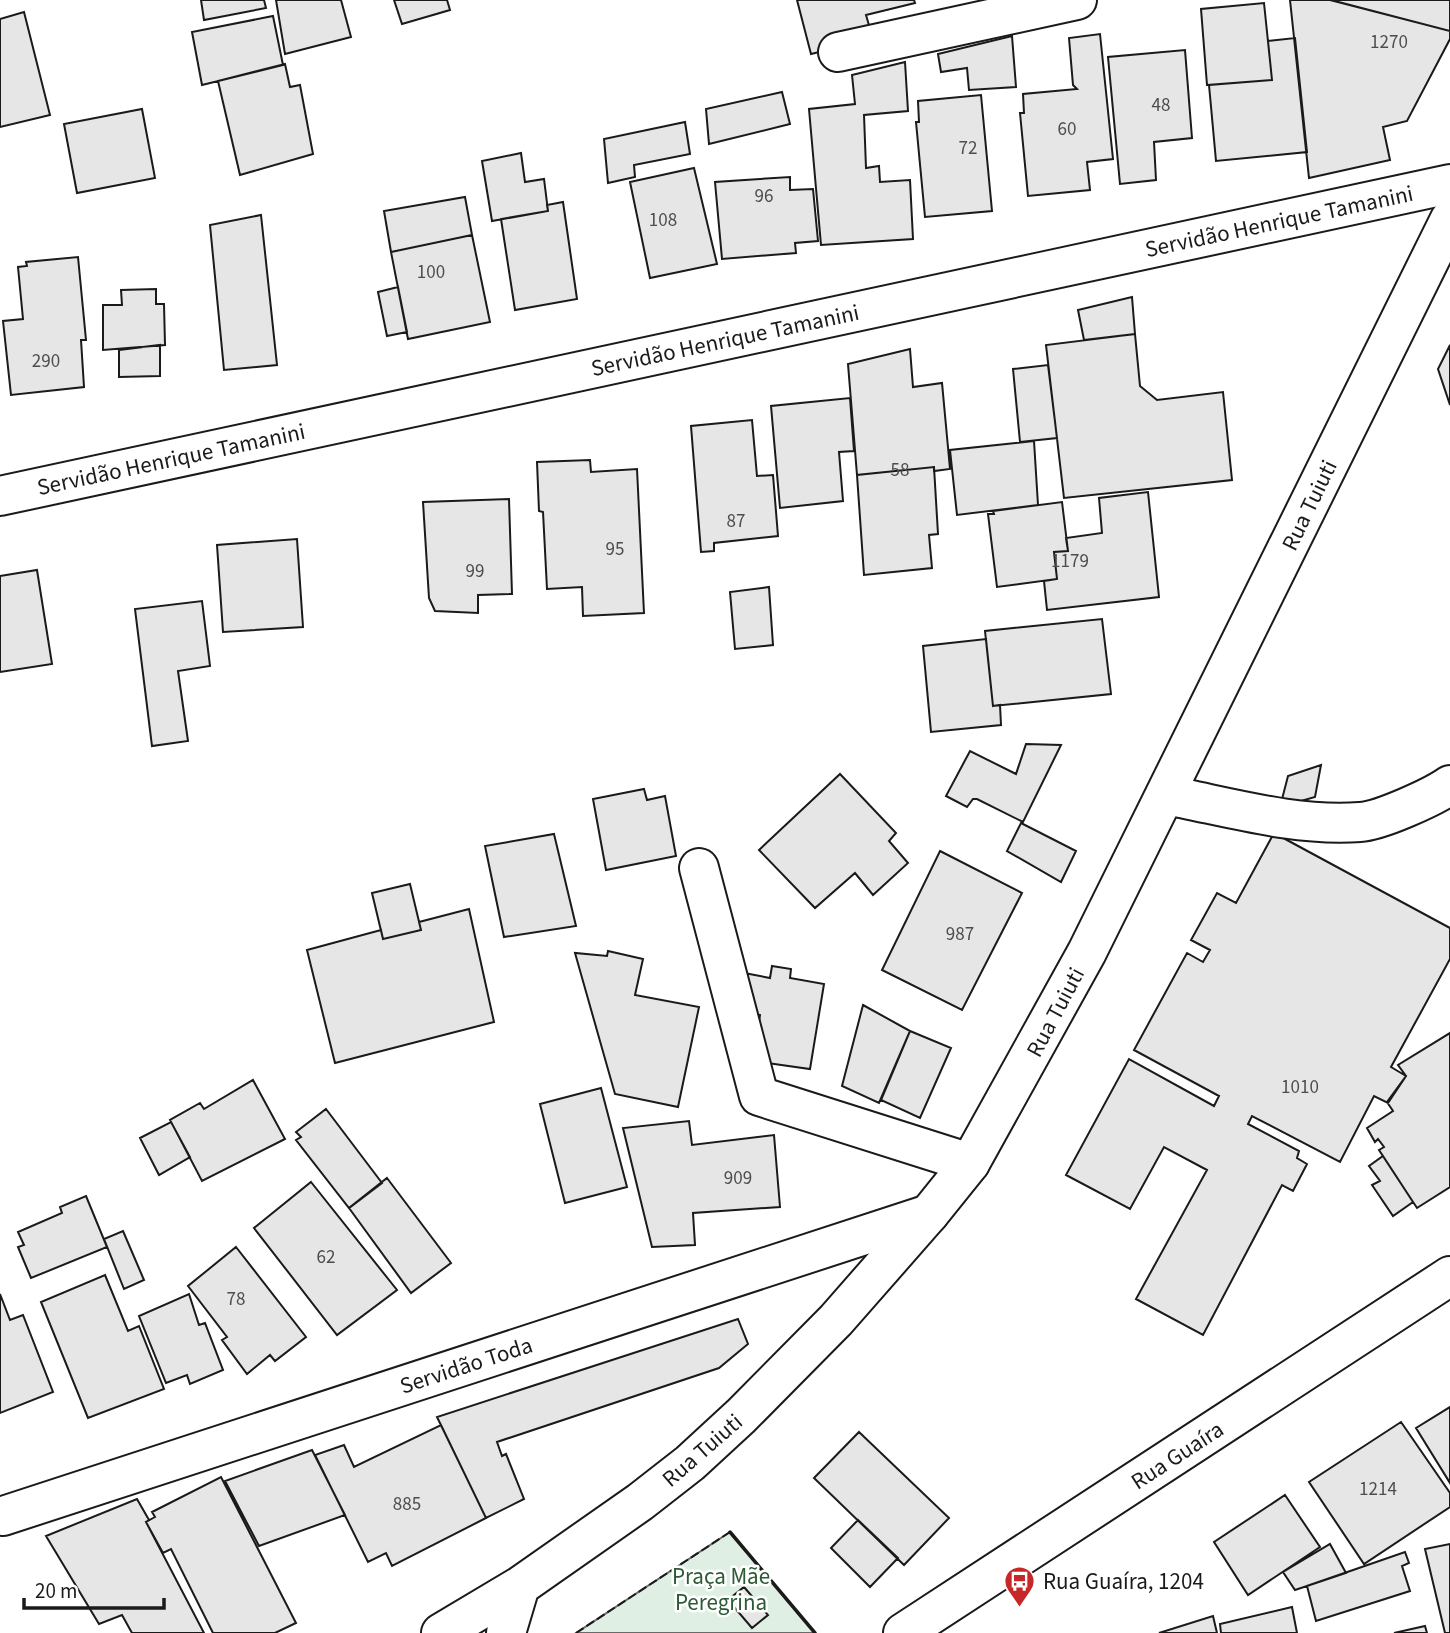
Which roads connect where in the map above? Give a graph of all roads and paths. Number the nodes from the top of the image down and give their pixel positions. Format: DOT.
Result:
graph roads {
  1 [pos="1077,0"];
  2 [pos="838,52"];
  3 [pos="1450,184"];
  4 [pos="1450,219"];
  5 [pos="0,496"];
  6 [pos="1450,785"];
  7 [pos="1167,795"];
  8 [pos="699,868"];
  9 [pos="970,1163"];
  10 [pos="929,1214"];
  11 [pos="1450,1276"];
  12 [pos="3,1516"];
  13 [pos="520,1586"];
  14 [pos="441,1633"];
  15 [pos="506,1633"];
  16 [pos="903,1633"];
  1 -- 2 [label="street"];
  3 -- 5 [label="street, Servidão Henrique Tamanini"];
  4 -- 7 [label="street, Rua Tuiuti"];
  6 -- 7 [label="street"];
  7 -- 9 [label="street, Rua Tuiuti"];
  8 -- 9 [label="street"];
  9 -- 10 [label="street, Rua Tuiuti"];
  10 -- 12 [label="street, Servidão Toda"];
  10 -- 13 [label="street, Rua Tuiuti"];
  11 -- 16 [label="street, Rua Guaíra"];
  13 -- 14 [label="street, Rua Tuiuti"];
  13 -- 15 [label="street"];
}
